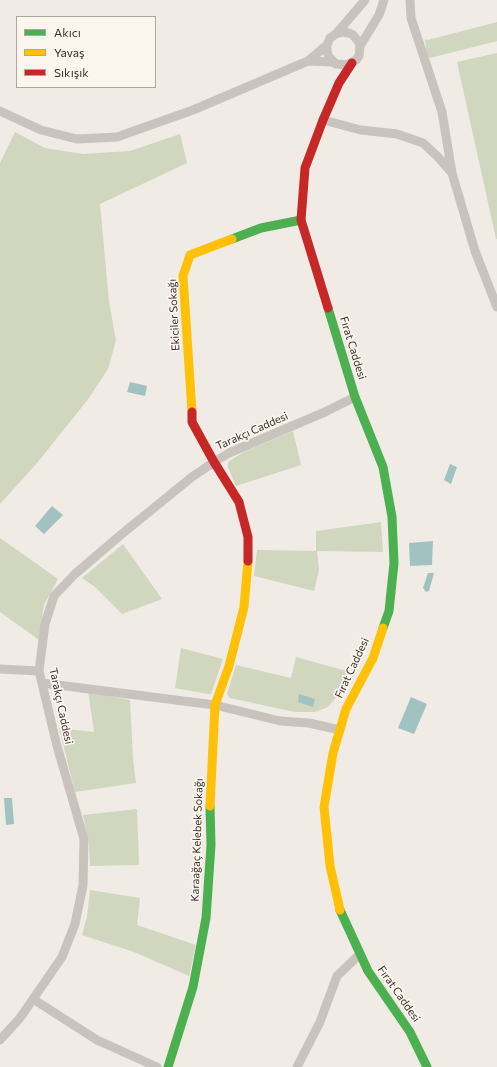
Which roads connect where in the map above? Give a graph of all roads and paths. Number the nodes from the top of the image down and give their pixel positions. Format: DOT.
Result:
graph roads {
  1 [pos="365,0"];
  2 [pos="384,0"];
  3 [pos="410,0"];
  4 [pos="336,34"];
  5 [pos="327,45"];
  6 [pos="360,46"];
  7 [pos="308,61"];
  8 [pos="335,63"];
  9 [pos="352,63"];
  10 [pos="340,83"];
  11 [pos="0,111"];
  12 [pos="323,120"];
  13 [pos="452,173"];
  14 [pos="301,220"];
  15 [pos="497,307"];
  16 [pos="355,397"];
  17 [pos="214,462"];
  18 [pos="0,669"];
  19 [pos="39,671"];
  20 [pos="42,683"];
  21 [pos="215,705"];
  22 [pos="340,730"];
  23 [pos="360,954"];
  24 [pos="34,999"];
  25 [pos="0,1040"];
  26 [pos="157,1067"];
  27 [pos="168,1067"];
  28 [pos="297,1067"];
  29 [pos="427,1067"];
  1 -- 4 [label="street"];
  2 -- 6 [label="street"];
  3 -- 13 [label="street"];
  4 -- 5 [label="street"];
  4 -- 6 [label="street"];
  5 -- 7 [label="street"];
  5 -- 8 [label="street"];
  6 -- 9 [label="street"];
  7 -- 8 [label="street"];
  7 -- 11 [label="street"];
  8 -- 9 [label="street"];
  8 -- 10 [label="street"];
  9 -- 10 [label="street, Fırat Caddesi"];
  10 -- 12 [label="street, Fırat Caddesi"];
  12 -- 13 [label="street"];
  12 -- 14 [label="street, Fırat Caddesi"];
  13 -- 15 [label="street"];
  14 -- 16 [label="street, Fırat Caddesi"];
  14 -- 17 [label="street, Ekiciler Sokağı"];
  16 -- 17 [label="street, Tarakçı Caddesi"];
  16 -- 22 [label="street, Fırat Caddesi"];
  17 -- 19 [label="street, Tarakçı Caddesi"];
  17 -- 21 [label="street, Karaağaç Kelebek Sokağı"];
  18 -- 19 [label="street"];
  19 -- 20 [label="street, Tarakçı Caddesi"];
  20 -- 21 [label="street"];
  20 -- 24 [label="street, Tarakçı Caddesi"];
  21 -- 22 [label="street"];
  21 -- 27 [label="street, Karaağaç Kelebek Sokağı"];
  22 -- 23 [label="street, Fırat Caddesi"];
  23 -- 28 [label="street"];
  23 -- 29 [label="street, Fırat Caddesi"];
  24 -- 25 [label="street, Tarakçı Caddesi"];
  24 -- 26 [label="street"];
}
